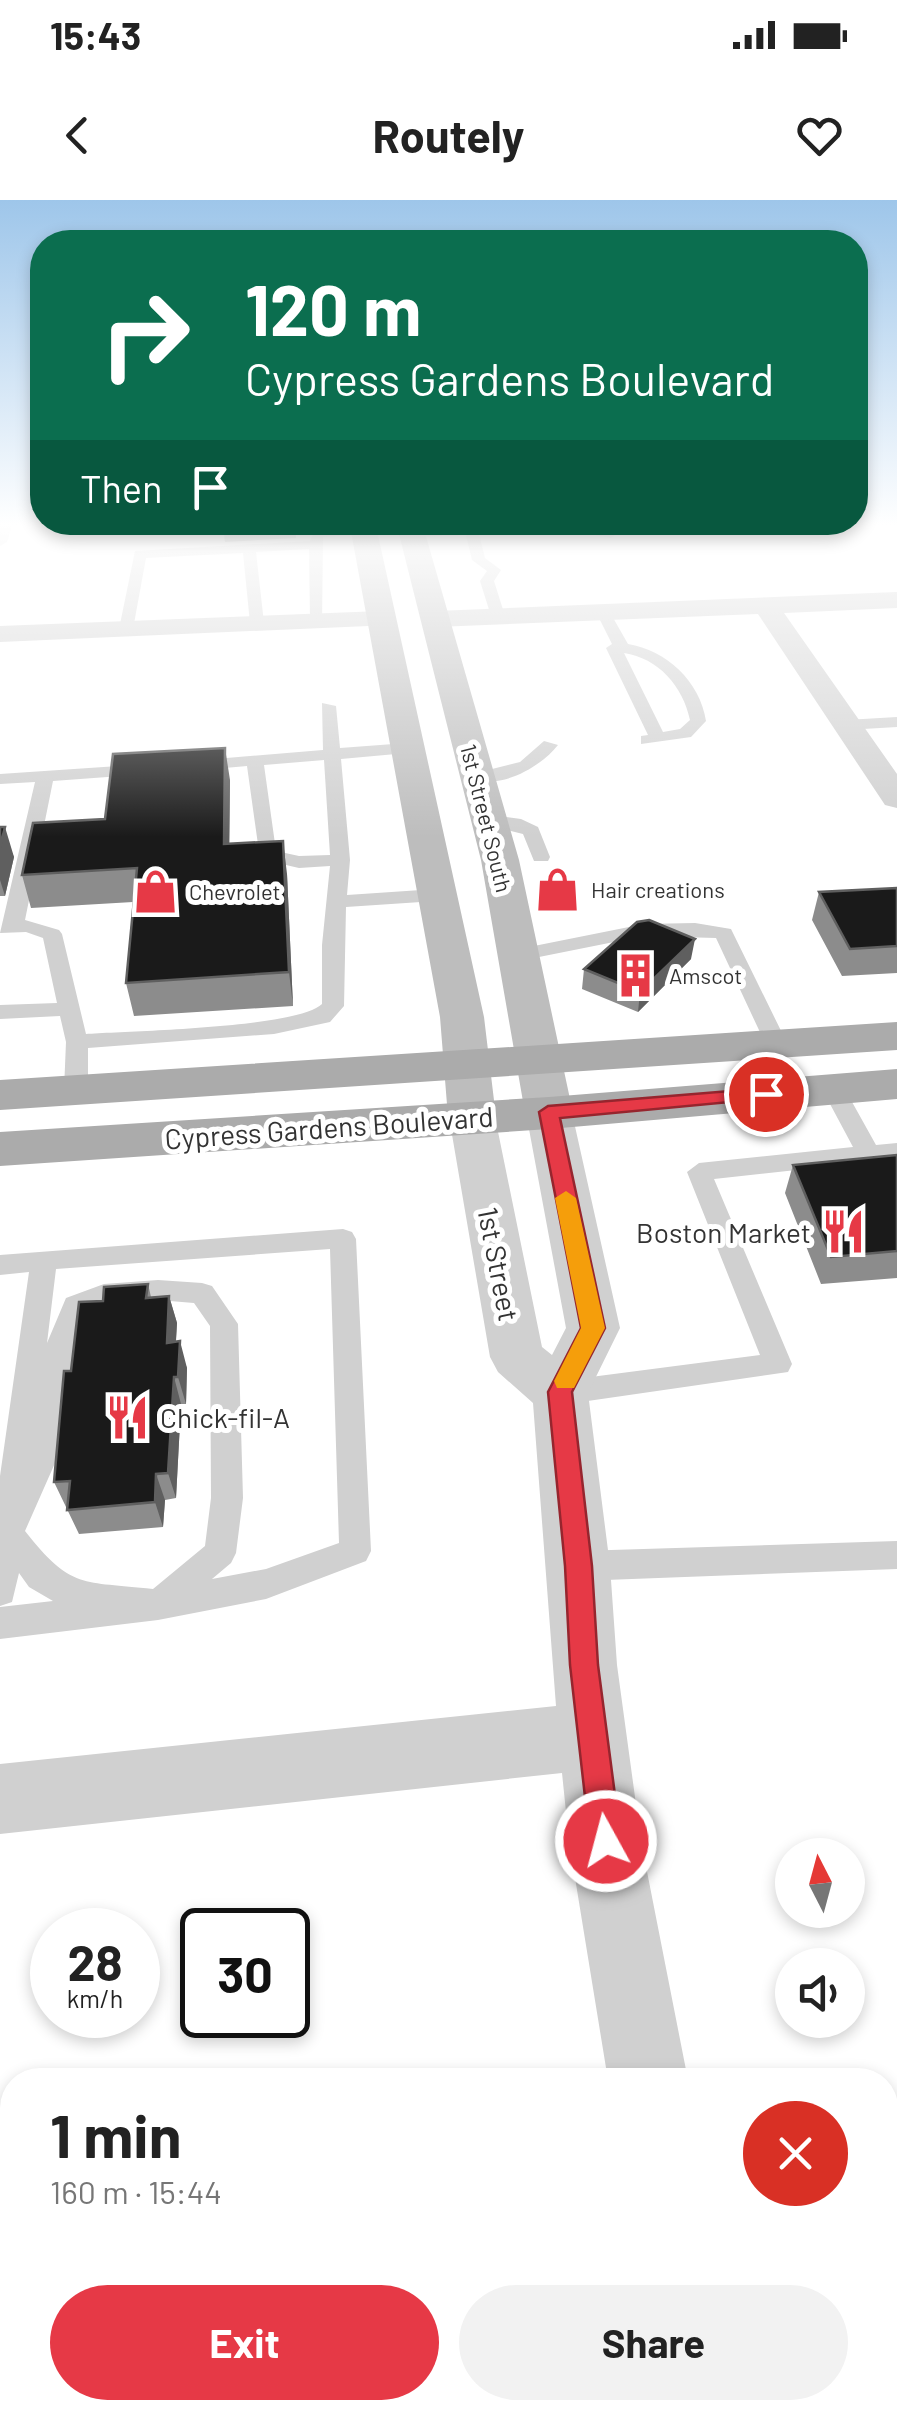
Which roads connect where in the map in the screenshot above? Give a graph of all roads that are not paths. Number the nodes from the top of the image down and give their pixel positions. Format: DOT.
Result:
graph roads {
  1 [pos="113,630"];
  2 [pos="383,630"];
  3 [pos="439,630"];
  4 [pos="614,630"];
  5 [pos="782,630"];
  6 [pos="0,634"];
  7 [pos="626,649"];
  8 [pos="659,684"];
  9 [pos="328,706"];
  10 [pos="677,717"];
  11 [pos="897,722"];
  12 [pos="846,725"];
  13 [pos="665,737"];
  14 [pos="550,745"];
  15 [pos="407,748"];
  16 [pos="332,754"];
  17 [pos="255,762"];
  18 [pos="179,767"];
  19 [pos="160,768"];
  20 [pos="477,775"];
  21 [pos="45,776"];
  22 [pos="0,780"];
  23 [pos="897,798"];
  24 [pos="490,820"];
  25 [pos="541,858"];
  26 [pos="340,860"];
  27 [pos="436,895"];
  28 [pos="334,902"];
  29 [pos="6,927"];
  30 [pos="519,955"];
  31 [pos="67,1009"];
  32 [pos="0,1012"];
  33 [pos="897,1036"];
  34 [pos="77,1042"];
  35 [pos="776,1044"];
  36 [pos="536,1058"];
  37 [pos="466,1064"];
  38 [pos="897,1084"];
  39 [pos="834,1089"];
  40 [pos="76,1090"];
  41 [pos="0,1094"];
  42 [pos="548,1112"];
  43 [pos="472,1116"];
  44 [pos="0,1149"];
  45 [pos="897,1151"];
  46 [pos="868,1153"];
  47 [pos="44,1260"];
  48 [pos="0,1265"];
  49 [pos="560,1392"];
  50 [pos="8,1534"];
  51 [pos="897,1555"];
  52 [pos="578,1566"];
  53 [pos="0,1591"];
  54 [pos="158,1605"];
  55 [pos="0,1623"];
  56 [pos="593,1736"];
  57 [pos="0,1799"];
  58 [pos="646,2068"];
  1 -- 6 [label="street"];
  2 -- 15 [label="main road"];
  3 -- 20 [label="main road, 1st Street South"];
  4 -- 7 [label="lane"];
  5 -- 12 [label="street"];
  7 -- 8 [label="lane"];
  7 -- 13 [label="lane"];
  7 -- 13 [label="lane"];
  9 -- 16 [label="lane"];
  10 -- 13 [label="lane"];
  11 -- 12 [label="lane"];
  12 -- 23 [label="street"];
  14 -- 20 [label="lane"];
  15 -- 16 [label="lane"];
  15 -- 27 [label="main road"];
  16 -- 17 [label="lane"];
  16 -- 26 [label="lane"];
  17 -- 18 [label="lane"];
  17 -- 26 [label="lane"];
  19 -- 21 [label="lane"];
  20 -- 24 [label="main road, 1st Street South"];
  21 -- 22 [label="lane"];
  21 -- 29 [label="lane"];
  24 -- 25 [label="lane"];
  24 -- 30 [label="main road, 1st Street South"];
  26 -- 28 [label="lane"];
  27 -- 28 [label="lane"];
  27 -- 37 [label="main road"];
  28 -- 34 [label="lane"];
  29 -- 31 [label="lane"];
  30 -- 35 [label="lane"];
  30 -- 36 [label="main road, 1st Street South"];
  31 -- 32 [label="lane"];
  31 -- 34 [label="lane"];
  33 -- 35 [label="main road, Cypress Gardens Boulevard"];
  34 -- 40 [label="lane"];
  35 -- 36 [label="main road, Cypress Gardens Boulevard"];
  36 -- 37 [label="main road, Cypress Gardens Boulevard"];
  36 -- 42 [label="main road, 1st Street South"];
  37 -- 40 [label="main road, Cypress Gardens Boulevard"];
  37 -- 43 [label="main road"];
  38 -- 39 [label="main road, Cypress Gardens Boulevard"];
  39 -- 42 [label="main road, Cypress Gardens Boulevard"];
  39 -- 46 [label="lane"];
  40 -- 41 [label="main road, Cypress Gardens Boulevard"];
  42 -- 43 [label="main road, Cypress Gardens Boulevard"];
  42 -- 49 [label="street"];
  43 -- 44 [label="main road, Cypress Gardens Boulevard"];
  43 -- 49 [label="street, 1st Street"];
  45 -- 46 [label="lane"];
  46 -- 49 [label="lane"];
  47 -- 48 [label="lane"];
  47 -- 50 [label="lane"];
  47 -- 54 [label="lane"];
  49 -- 52 [label="street"];
  50 -- 53 [label="lane"];
  50 -- 54 [label="lane"];
  50 -- 54 [label="lane"];
  51 -- 52 [label="lane"];
  52 -- 56 [label="street"];
  54 -- 55 [label="lane"];
  56 -- 57 [label="street"];
  56 -- 58 [label="street"];
}
